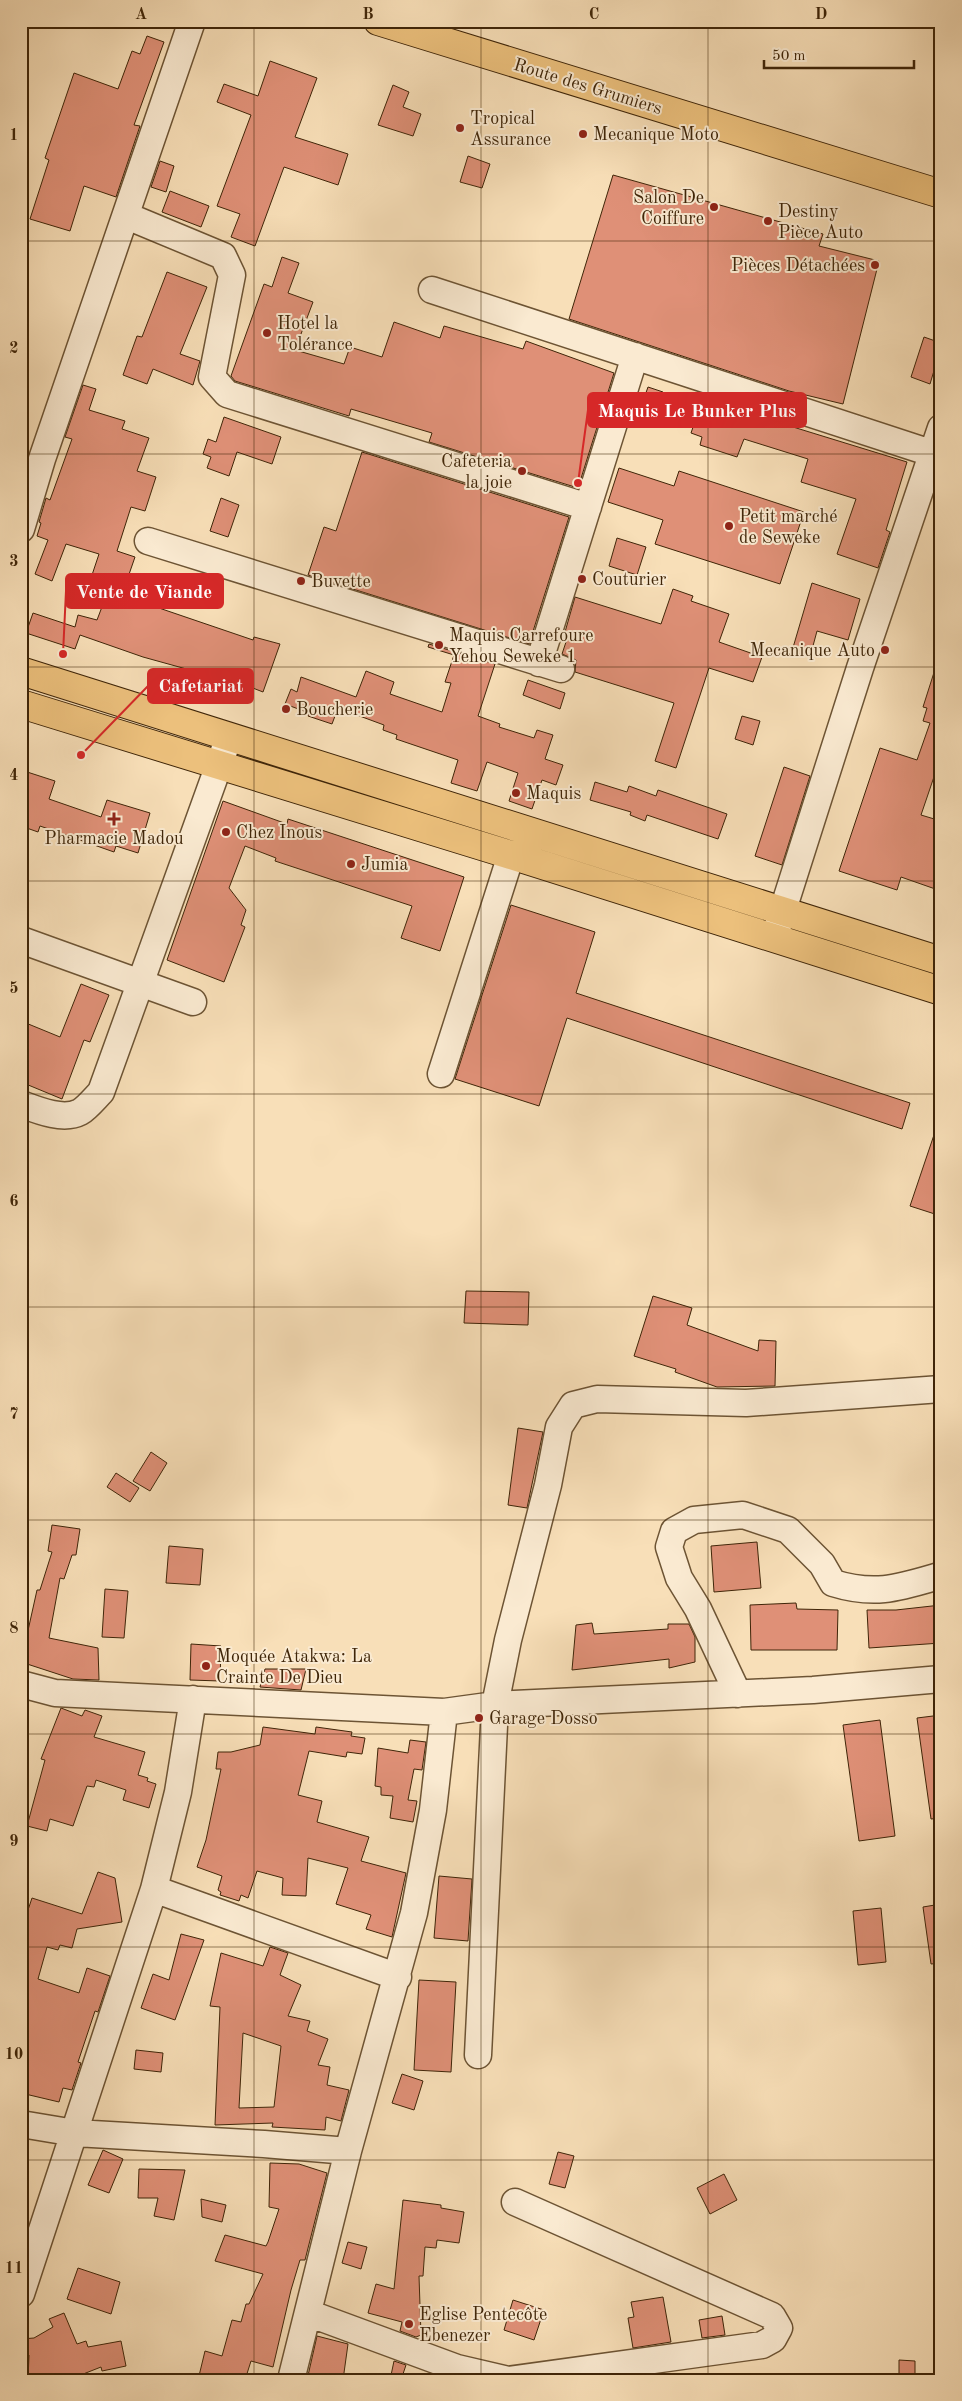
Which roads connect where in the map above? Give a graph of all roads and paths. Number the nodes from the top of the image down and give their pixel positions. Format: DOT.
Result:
graph roads {
  1 [pos="192,21"];
  2 [pos="378,21"];
  3 [pos="941,194"];
  4 [pos="127,216"];
  5 [pos="432,290"];
  6 [pos="635,356"];
  7 [pos="941,428"];
  8 [pos="931,453"];
  9 [pos="32,456"];
  10 [pos="588,507"];
  11 [pos="21,529"];
  12 [pos="148,541"];
  13 [pos="21,671"];
  14 [pos="21,704"];
  15 [pos="229,737"];
  16 [pos="219,766"];
  17 [pos="510,855"];
  18 [pos="782,912"];
  19 [pos="774,938"];
  20 [pos="21,940"];
  21 [pos="941,962"];
  22 [pos="140,981"];
  23 [pos="941,991"];
  24 [pos="193,1002"];
  25 [pos="441,1074"];
  26 [pos="21,1104"];
  27 [pos="941,1389"];
  28 [pos="939,1576"];
  29 [pos="941,1678"];
  30 [pos="21,1684"];
  31 [pos="738,1694"];
  32 [pos="193,1700"];
  33 [pos="495,1705"];
  34 [pos="444,1712"];
  35 [pos="154,1889"];
  36 [pos="398,1977"];
  37 [pos="478,2055"];
  38 [pos="21,2124"];
  39 [pos="75,2134"];
  40 [pos="348,2151"];
  41 [pos="515,2202"];
  42 [pos="21,2294"];
  43 [pos="308,2313"];
  44 [pos="291,2380"];
  1 -- 4 [label="street"];
  2 -- 3 [label="main road, Route des Grumiers"];
  4 -- 9 [label="street"];
  4 -- 10 [label="street"];
  5 -- 6 [label="street"];
  6 -- 8 [label="street"];
  6 -- 10 [label="street"];
  7 -- 8 [label="street"];
  8 -- 18 [label="street"];
  9 -- 11 [label="street"];
  10 -- 12 [label="street"];
  13 -- 15 [label="main road"];
  14 -- 16 [label="main road"];
  15 -- 16 [label="street"];
  15 -- 18 [label="main road"];
  16 -- 17 [label="main road"];
  16 -- 22 [label="street"];
  17 -- 19 [label="main road"];
  17 -- 25 [label="street"];
  18 -- 19 [label="street"];
  18 -- 21 [label="main road"];
  19 -- 23 [label="main road"];
  20 -- 22 [label="street"];
  22 -- 24 [label="street"];
  22 -- 26 [label="street"];
  27 -- 33 [label="street"];
  28 -- 31 [label="street"];
  29 -- 31 [label="street"];
  30 -- 32 [label="street"];
  31 -- 33 [label="street"];
  32 -- 34 [label="street"];
  32 -- 35 [label="street"];
  33 -- 34 [label="street"];
  33 -- 37 [label="street"];
  34 -- 36 [label="street"];
  35 -- 36 [label="street"];
  35 -- 39 [label="street"];
  36 -- 40 [label="street"];
  38 -- 39 [label="street"];
  39 -- 40 [label="street"];
  39 -- 42 [label="street"];
  40 -- 43 [label="street"];
  41 -- 43 [label="street"];
  43 -- 44 [label="street"];
}
